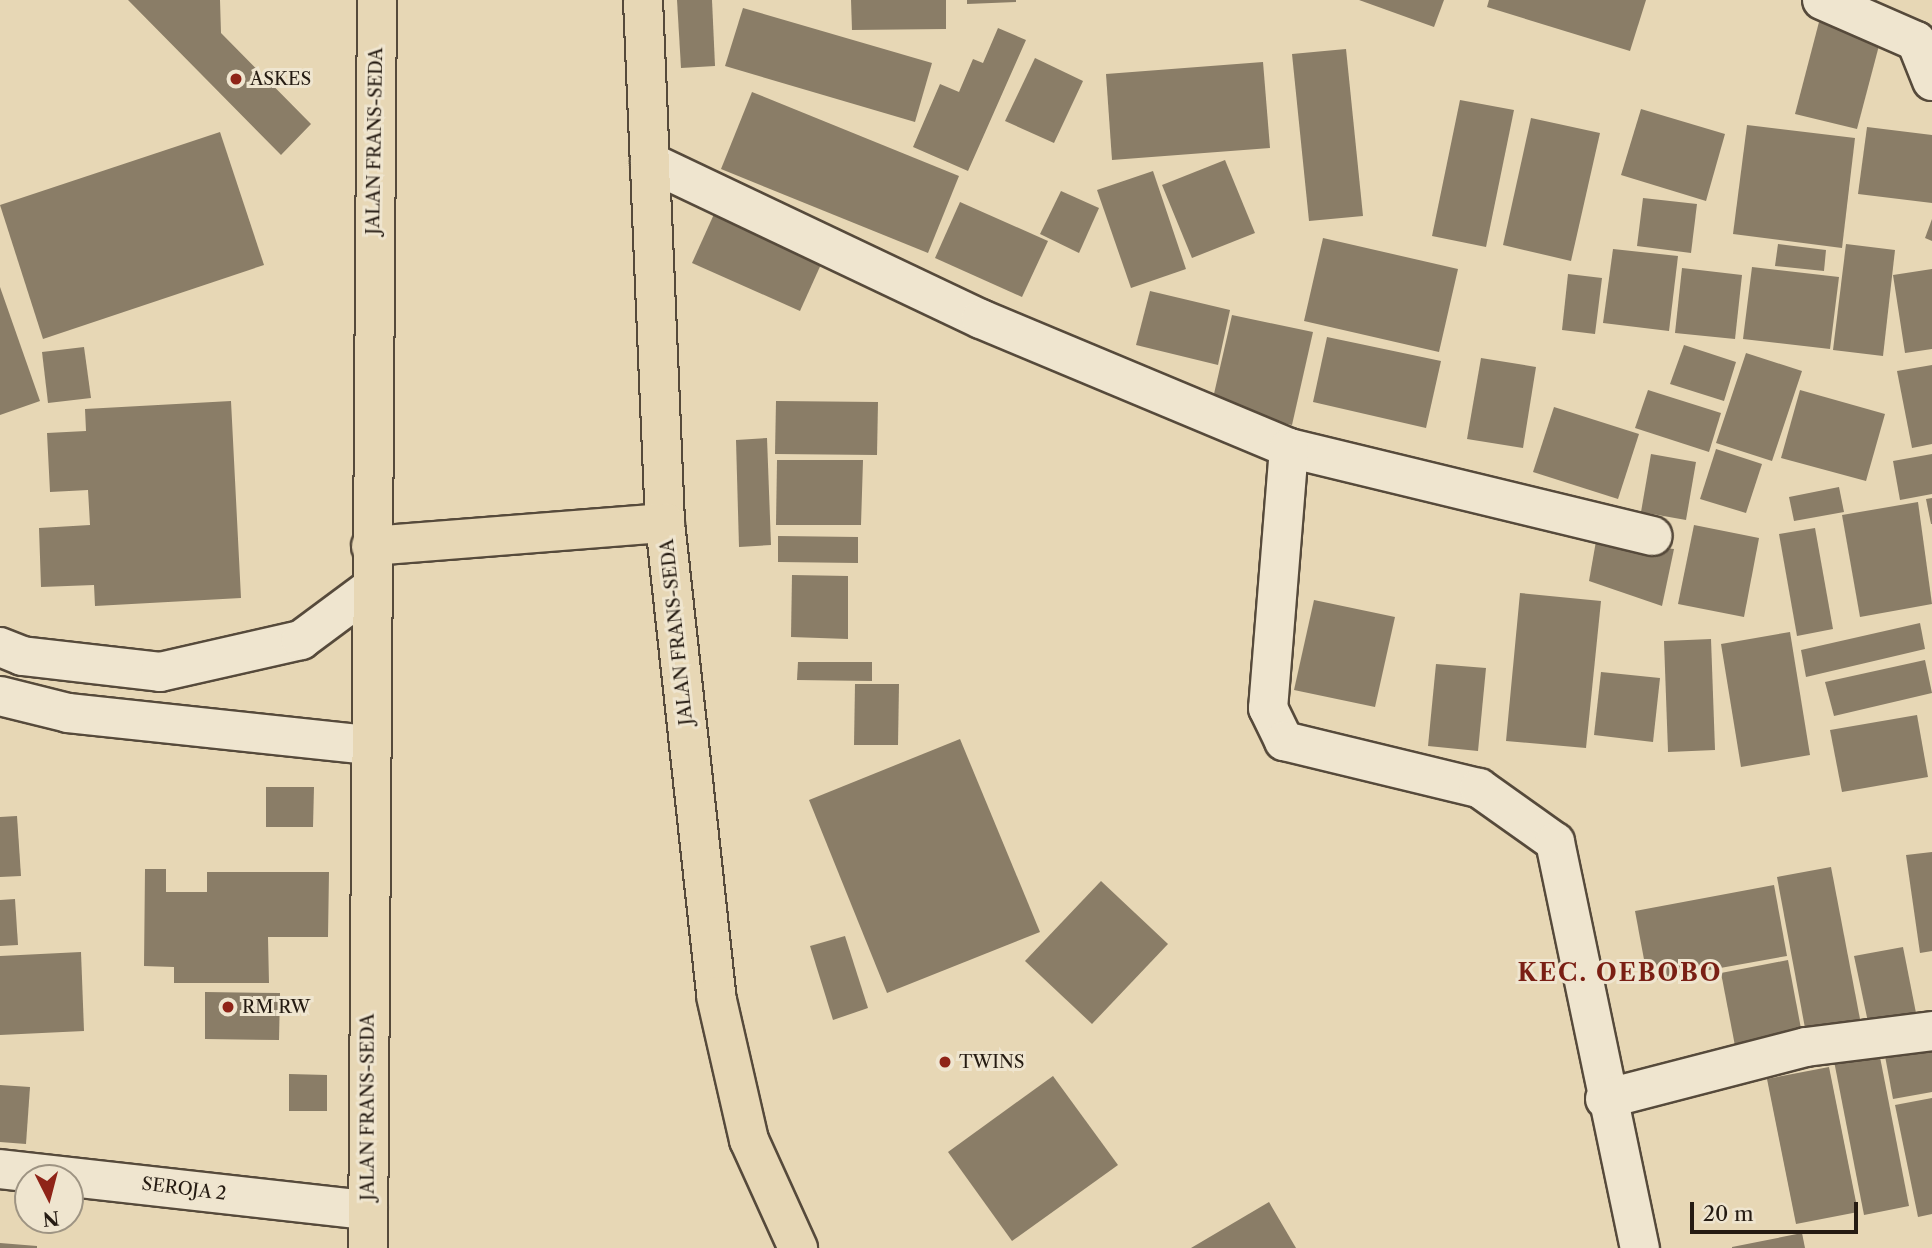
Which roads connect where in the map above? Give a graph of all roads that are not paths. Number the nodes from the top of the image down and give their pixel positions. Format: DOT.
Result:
graph roads {
  1 [pos="377,0"];
  2 [pos="643,0"];
  3 [pos="1822,0"];
  4 [pos="1932,81"];
  5 [pos="650,162"];
  6 [pos="1289,448"];
  7 [pos="665,523"];
  8 [pos="1652,536"];
  9 [pos="371,546"];
  10 [pos="371,588"];
  11 [pos="0,647"];
  12 [pos="0,696"];
  13 [pos="369,745"];
  14 [pos="1932,1031"];
  15 [pos="1605,1099"];
  16 [pos="0,1169"];
  17 [pos="368,1210"];
  18 [pos="368,1248"];
  19 [pos="798,1248"];
  20 [pos="1640,1248"];
  1 -- 9 [label="main road, JALAN FRANS-SEDA"];
  2 -- 5 [label="main road, JALAN FRANS-SEDA"];
  3 -- 4 [label="street"];
  5 -- 6 [label="street"];
  5 -- 7 [label="main road, JALAN FRANS-SEDA"];
  6 -- 8 [label="street"];
  6 -- 15 [label="street"];
  7 -- 9 [label="main road"];
  7 -- 19 [label="main road, JALAN FRANS-SEDA"];
  9 -- 10 [label="main road, JALAN FRANS-SEDA"];
  10 -- 11 [label="street"];
  10 -- 13 [label="main road, JALAN FRANS-SEDA"];
  12 -- 13 [label="street"];
  13 -- 17 [label="main road, JALAN FRANS-SEDA"];
  14 -- 15 [label="street"];
  15 -- 20 [label="street"];
  16 -- 17 [label="street, SEROJA 2"];
  17 -- 18 [label="main road, JALAN FRANS-SEDA"];
}
